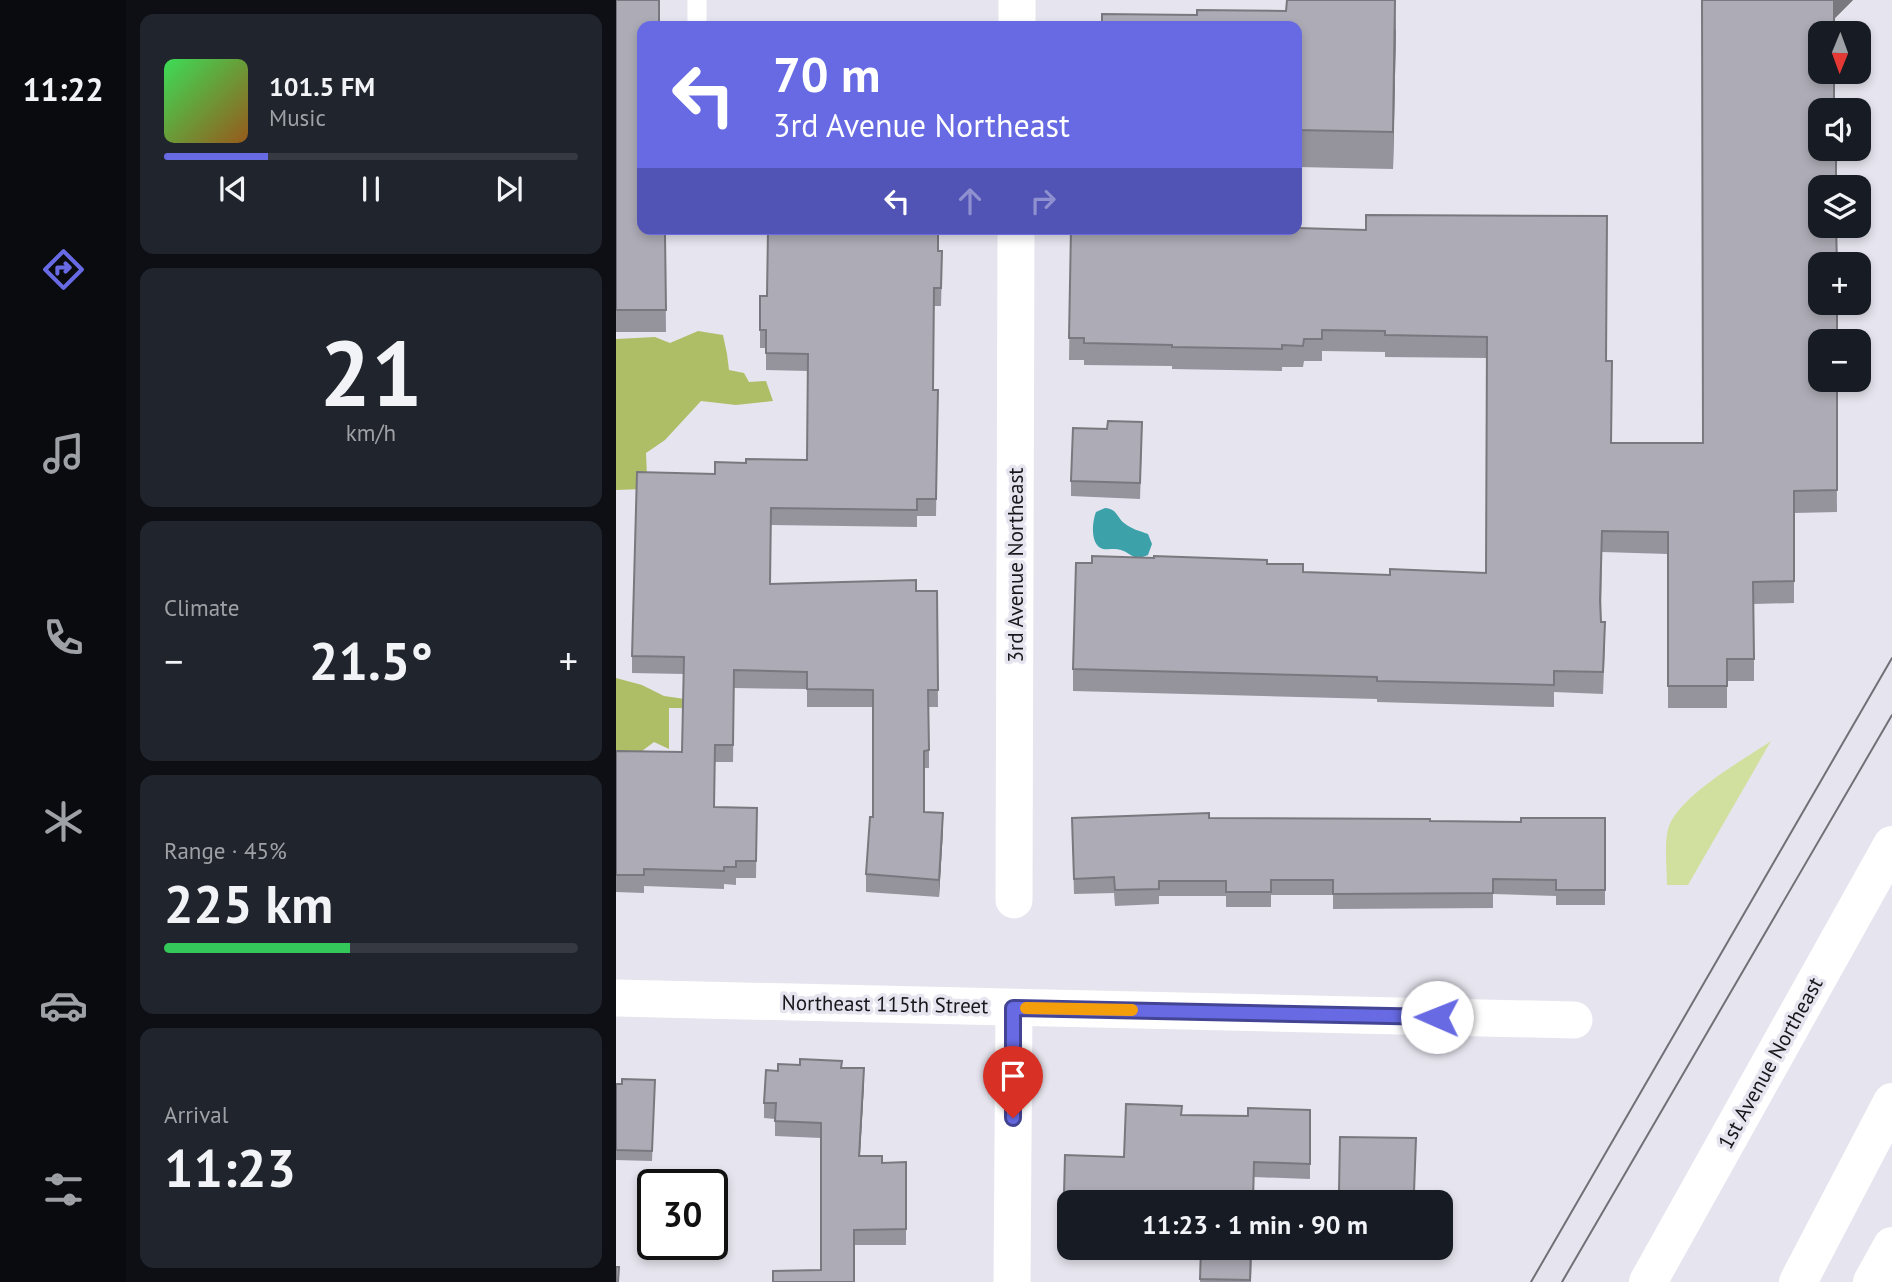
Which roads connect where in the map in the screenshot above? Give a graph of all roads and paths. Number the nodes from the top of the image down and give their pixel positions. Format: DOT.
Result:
graph roads {
  1 [pos="697,0"];
  2 [pos="1017,0"];
  3 [pos="697,21"];
  4 [pos="1017,21"];
  5 [pos="1016,235"];
  6 [pos="1892,845"];
  7 [pos="1014,900"];
  8 [pos="616,998"];
  9 [pos="1013,1008"];
  10 [pos="1574,1020"];
  11 [pos="1892,1102"];
  12 [pos="1892,1246"];
  13 [pos="1012,1282"];
  14 [pos="1648,1282"];
  15 [pos="1798,1282"];
  16 [pos="1872,1282"];
  1 -- 3 [label="lane"];
  2 -- 4 [label="street"];
  5 -- 7 [label="street, 3rd Avenue Northeast"];
  6 -- 14 [label="main road, 1st Avenue Northeast"];
  8 -- 9 [label="street, Northeast 115th Street"];
  9 -- 10 [label="street, Northeast 115th Street"];
  9 -- 13 [label="street"];
  11 -- 15 [label="main road"];
  12 -- 16 [label="main road"];
}
